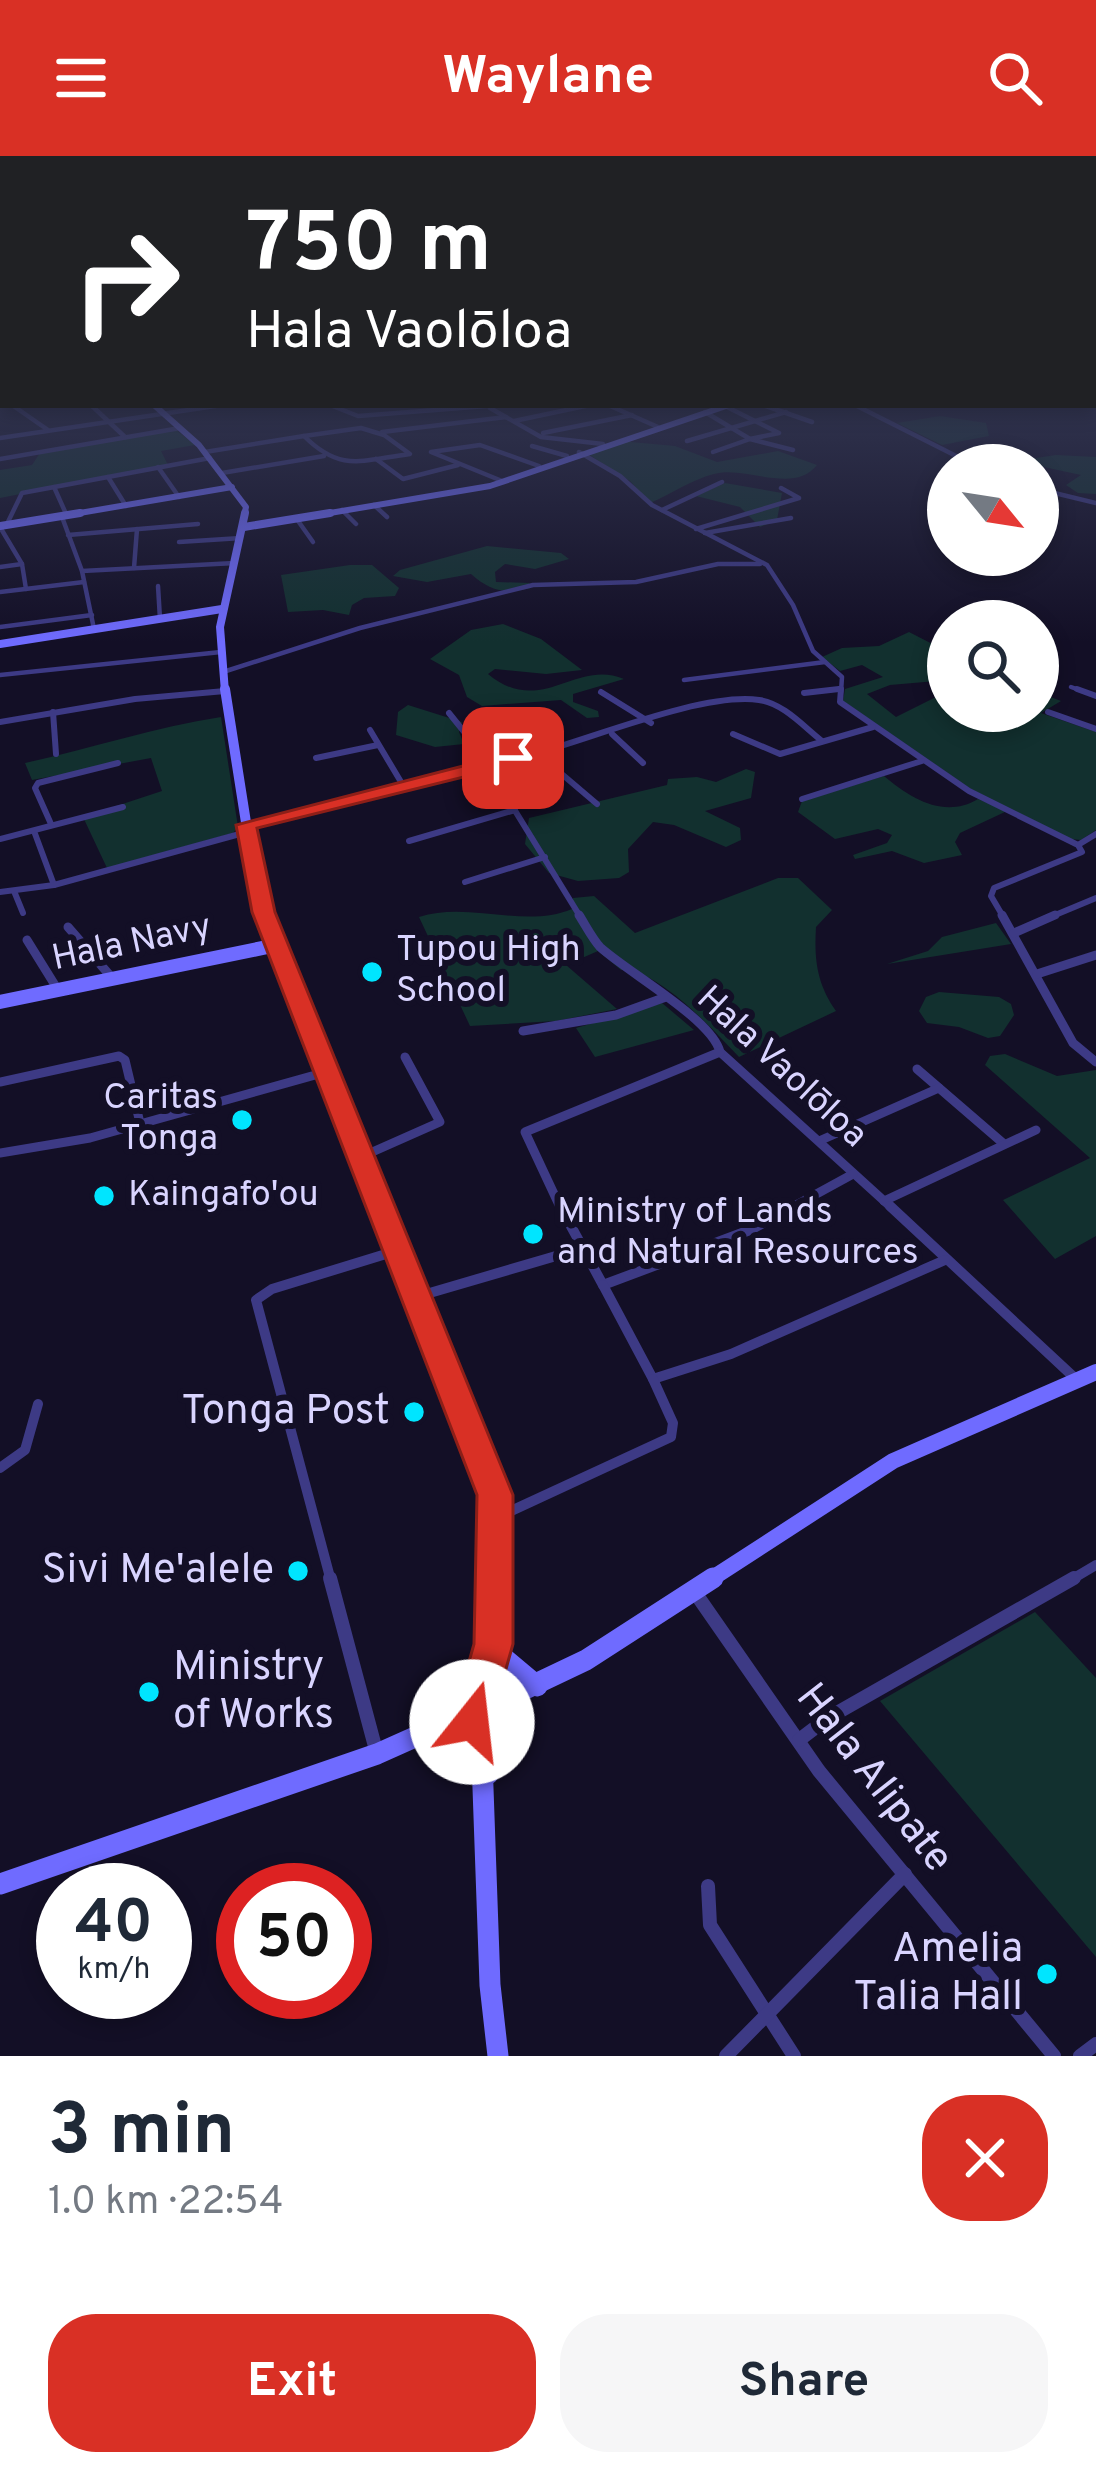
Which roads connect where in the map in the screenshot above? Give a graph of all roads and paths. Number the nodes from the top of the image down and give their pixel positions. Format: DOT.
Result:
graph roads {
  1 [pos="168,465"];
  2 [pos="215,465"];
  3 [pos="272,465"];
  4 [pos="384,465"];
  5 [pos="458,465"];
  6 [pos="463,465"];
  7 [pos="535,465"];
  8 [pos="543,465"];
  9 [pos="597,465"];
  10 [pos="539,466"];
  11 [pos="158,467"];
  12 [pos="222,473"];
  13 [pos="108,477"];
  14 [pos="502,481"];
  15 [pos="722,482"];
  16 [pos="54,487"];
  17 [pos="232,487"];
  18 [pos="781,488"];
  19 [pos="1059,494"];
  20 [pos="178,497"];
  21 [pos="1096,503"];
  22 [pos="374,505"];
  23 [pos="126,506"];
  24 [pos="342,510"];
  25 [pos="662,510"];
  26 [pos="64,517"];
  27 [pos="387,517"];
  28 [pos="296,518"];
  29 [pos="791,518"];
  30 [pos="198,524"];
  31 [pos="356,524"];
  32 [pos="2,526"];
  33 [pos="137,529"];
  34 [pos="700,531"];
  35 [pos="243,532"];
  36 [pos="68,535"];
  37 [pos="179,542"];
  38 [pos="313,542"];
  39 [pos="235,562"];
  40 [pos="22,564"];
  41 [pos="765,564"];
  42 [pos="0,567"];
  43 [pos="134,568"];
  44 [pos="82,571"];
  45 [pos="84,582"];
  46 [pos="158,586"];
  47 [pos="26,589"];
  48 [pos="0,592"];
  49 [pos="222,609"];
  50 [pos="92,615"];
  51 [pos="160,619"];
  52 [pos="0,626"];
  53 [pos="94,629"];
  54 [pos="0,644"];
  55 [pos="221,652"];
  56 [pos="825,662"];
  57 [pos="223,671"];
  58 [pos="0,675"];
  59 [pos="684,680"];
  60 [pos="1071,687"];
  61 [pos="840,689"];
  62 [pos="225,691"];
  63 [pos="601,692"];
  64 [pos="803,693"];
  65 [pos="1096,696"];
  66 [pos="52,712"];
  67 [pos="449,713"];
  68 [pos="1059,716"];
  69 [pos="0,722"];
  70 [pos="651,723"];
  71 [pos="873,727"];
  72 [pos="1096,729"];
  73 [pos="370,730"];
  74 [pos="612,734"];
  75 [pos="734,734"];
  76 [pos="822,741"];
  77 [pos="378,745"];
  78 [pos="537,753"];
  79 [pos="56,754"];
  80 [pos="316,758"];
  81 [pos="922,761"];
  82 [pos="118,763"];
  83 [pos="643,763"];
  84 [pos="488,764"];
  85 [pos="404,788"];
  86 [pos="802,800"];
  87 [pos="597,803"];
  88 [pos="123,806"];
  89 [pos="515,810"];
  90 [pos="51,824"];
  91 [pos="246,829"];
  92 [pos="34,831"];
  93 [pos="1096,834"];
  94 [pos="0,839"];
  95 [pos="409,841"];
  96 [pos="1078,845"];
  97 [pos="545,857"];
  98 [pos="465,882"];
  99 [pos="54,885"];
  100 [pos="14,891"];
  101 [pos="0,892"];
  102 [pos="1096,898"];
  103 [pos="23,913"];
  104 [pos="68,927"];
  105 [pos="1014,933"];
  106 [pos="28,940"];
  107 [pos="277,945"];
  108 [pos="1096,955"];
  109 [pos="1036,974"];
  110 [pos="113,979"];
  111 [pos="58,990"];
  112 [pos="666,997"];
  113 [pos="0,1002"];
  114 [pos="523,1031"];
  115 [pos="720,1052"];
  116 [pos="405,1057"];
  117 [pos="1096,1063"];
  118 [pos="917,1069"];
  119 [pos="326,1072"];
  120 [pos="0,1082"];
  121 [pos="939,1088"];
  122 [pos="140,1123"];
  123 [pos="1036,1130"];
  124 [pos="819,1141"];
  125 [pos="1004,1144"];
  126 [pos="0,1153"];
  127 [pos="361,1157"];
  128 [pos="853,1174"];
  129 [pos="884,1201"];
  130 [pos="399,1250"];
  131 [pos="580,1250"];
  132 [pos="945,1260"];
  133 [pos="603,1285"];
  134 [pos="416,1297"];
  135 [pos="1087,1377"];
  136 [pos="653,1379"];
  137 [pos="38,1404"];
  138 [pos="0,1468"];
  139 [pos="497,1517"];
  140 [pos="1096,1565"];
  141 [pos="694,1591"];
  142 [pos="494,1647"];
  143 [pos="541,1685"];
  144 [pos="489,1714"];
  145 [pos="430,1734"];
  146 [pos="800,1740"];
  147 [pos="376,1754"];
  148 [pos="483,1789"];
  149 [pos="905,1874"];
  150 [pos="0,1884"];
  151 [pos="708,1886"];
  152 [pos="766,2014"];
  153 [pos="1096,2044"];
  154 [pos="498,2056"];
  155 [pos="726,2056"];
  156 [pos="794,2056"];
  157 [pos="1054,2056"];
  158 [pos="1080,2056"];
  1 -- 11 [label="street"];
  2 -- 12 [label="main road"];
  3 -- 12 [label="street"];
  4 -- 5 [label="street"];
  6 -- 14 [label="street"];
  7 -- 10 [label="street"];
  8 -- 10 [label="main road"];
  9 -- 25 [label="street"];
  10 -- 14 [label="main road"];
  11 -- 13 [label="street"];
  11 -- 20 [label="street"];
  12 -- 17 [label="main road"];
  13 -- 16 [label="street"];
  13 -- 23 [label="street"];
  14 -- 22 [label="main road"];
  15 -- 25 [label="street"];
  16 -- 26 [label="street"];
  16 -- 32 [label="street"];
  17 -- 20 [label="main road"];
  17 -- 35 [label="main road"];
  18 -- 34 [label="street"];
  19 -- 21 [label="street"];
  20 -- 23 [label="main road"];
  22 -- 24 [label="main road"];
  22 -- 27 [label="street"];
  23 -- 26 [label="main road"];
  24 -- 28 [label="main road"];
  24 -- 31 [label="street"];
  25 -- 34 [label="street"];
  26 -- 32 [label="main road"];
  26 -- 36 [label="street"];
  28 -- 35 [label="main road"];
  28 -- 38 [label="street"];
  29 -- 34 [label="street"];
  30 -- 33 [label="street"];
  32 -- 40 [label="street"];
  33 -- 36 [label="street"];
  33 -- 43 [label="street"];
  34 -- 41 [label="street"];
  35 -- 37 [label="street"];
  35 -- 39 [label="main road"];
  36 -- 44 [label="street"];
  39 -- 43 [label="street"];
  39 -- 49 [label="main road"];
  40 -- 42 [label="street"];
  40 -- 47 [label="street"];
  41 -- 56 [label="street"];
  41 -- 57 [label="street"];
  43 -- 44 [label="street"];
  44 -- 45 [label="street"];
  45 -- 47 [label="street"];
  45 -- 50 [label="street"];
  46 -- 51 [label="street"];
  47 -- 48 [label="street"];
  49 -- 51 [label="main road"];
  49 -- 55 [label="main road"];
  50 -- 52 [label="street"];
  50 -- 53 [label="street"];
  51 -- 53 [label="main road"];
  53 -- 54 [label="main road"];
  55 -- 57 [label="main road"];
  55 -- 58 [label="street"];
  56 -- 59 [label="street"];
  56 -- 61 [label="street"];
  57 -- 62 [label="main road"];
  60 -- 65 [label="street"];
  61 -- 64 [label="street"];
  61 -- 71 [label="street"];
  62 -- 66 [label="street"];
  62 -- 91 [label="main road"];
  63 -- 70 [label="street"];
  66 -- 69 [label="street"];
  66 -- 79 [label="street"];
  67 -- 84 [label="street, Hala Vaolōloa"];
  68 -- 72 [label="street"];
  70 -- 74 [label="street"];
  70 -- 76 [label="street"];
  71 -- 76 [label="street"];
  71 -- 81 [label="street"];
  73 -- 77 [label="street"];
  74 -- 78 [label="street"];
  74 -- 83 [label="street"];
  75 -- 76 [label="street"];
  77 -- 80 [label="street"];
  77 -- 85 [label="street"];
  78 -- 84 [label="street"];
  78 -- 87 [label="street"];
  81 -- 86 [label="street"];
  81 -- 96 [label="street"];
  82 -- 90 [label="street"];
  84 -- 85 [label="street"];
  84 -- 89 [label="street, Hala Vaolōloa"];
  85 -- 91 [label="street"];
  88 -- 90 [label="street"];
  89 -- 95 [label="street"];
  89 -- 97 [label="street, Hala Vaolōloa"];
  90 -- 92 [label="street"];
  91 -- 99 [label="street"];
  91 -- 107 [label="main road"];
  92 -- 94 [label="street"];
  92 -- 99 [label="street"];
  93 -- 96 [label="street"];
  96 -- 105 [label="street"];
  97 -- 98 [label="street"];
  97 -- 112 [label="street, Hala Vaolōloa"];
  99 -- 100 [label="street"];
  100 -- 101 [label="street"];
  100 -- 103 [label="street"];
  102 -- 105 [label="street"];
  104 -- 110 [label="street"];
  105 -- 109 [label="street"];
  106 -- 111 [label="street"];
  107 -- 110 [label="main road, Hala Navy"];
  107 -- 119 [label="main road"];
  108 -- 109 [label="street"];
  109 -- 117 [label="street"];
  110 -- 111 [label="main road, Hala Navy"];
  111 -- 113 [label="main road, Hala Navy"];
  112 -- 114 [label="street"];
  112 -- 115 [label="street, Hala Vaolōloa"];
  115 -- 124 [label="street, Hala Vaolōloa"];
  115 -- 131 [label="street"];
  116 -- 127 [label="street"];
  118 -- 121 [label="street"];
  119 -- 122 [label="street"];
  119 -- 127 [label="main road"];
  120 -- 122 [label="street"];
  121 -- 124 [label="street"];
  121 -- 125 [label="street"];
  122 -- 126 [label="street"];
  123 -- 125 [label="street"];
  124 -- 128 [label="street, Hala Vaolōloa"];
  125 -- 129 [label="street"];
  127 -- 130 [label="main road"];
  128 -- 129 [label="street, Hala Vaolōloa"];
  128 -- 133 [label="street"];
  129 -- 132 [label="street, Hala Vaolōloa"];
  130 -- 134 [label="main road"];
  130 -- 147 [label="street"];
  131 -- 133 [label="street"];
  131 -- 134 [label="street"];
  132 -- 135 [label="street, Hala Vaolōloa"];
  132 -- 136 [label="street"];
  133 -- 136 [label="street"];
  134 -- 139 [label="main road"];
  135 -- 141 [label="main road"];
  136 -- 139 [label="street"];
  137 -- 138 [label="street"];
  139 -- 142 [label="main road"];
  140 -- 146 [label="street"];
  141 -- 143 [label="main road"];
  141 -- 146 [label="street, Hala Alipate"];
  142 -- 143 [label="main road"];
  142 -- 144 [label="main road"];
  143 -- 144 [label="main road"];
  144 -- 145 [label="main road"];
  144 -- 148 [label="main road"];
  145 -- 147 [label="main road"];
  145 -- 148 [label="main road"];
  146 -- 149 [label="street, Hala Alipate"];
  147 -- 150 [label="main road"];
  148 -- 154 [label="main road"];
  149 -- 152 [label="street"];
  149 -- 157 [label="street, Hala Alipate"];
  151 -- 152 [label="street"];
  152 -- 155 [label="street"];
  152 -- 156 [label="street"];
  153 -- 158 [label="street"];
}
